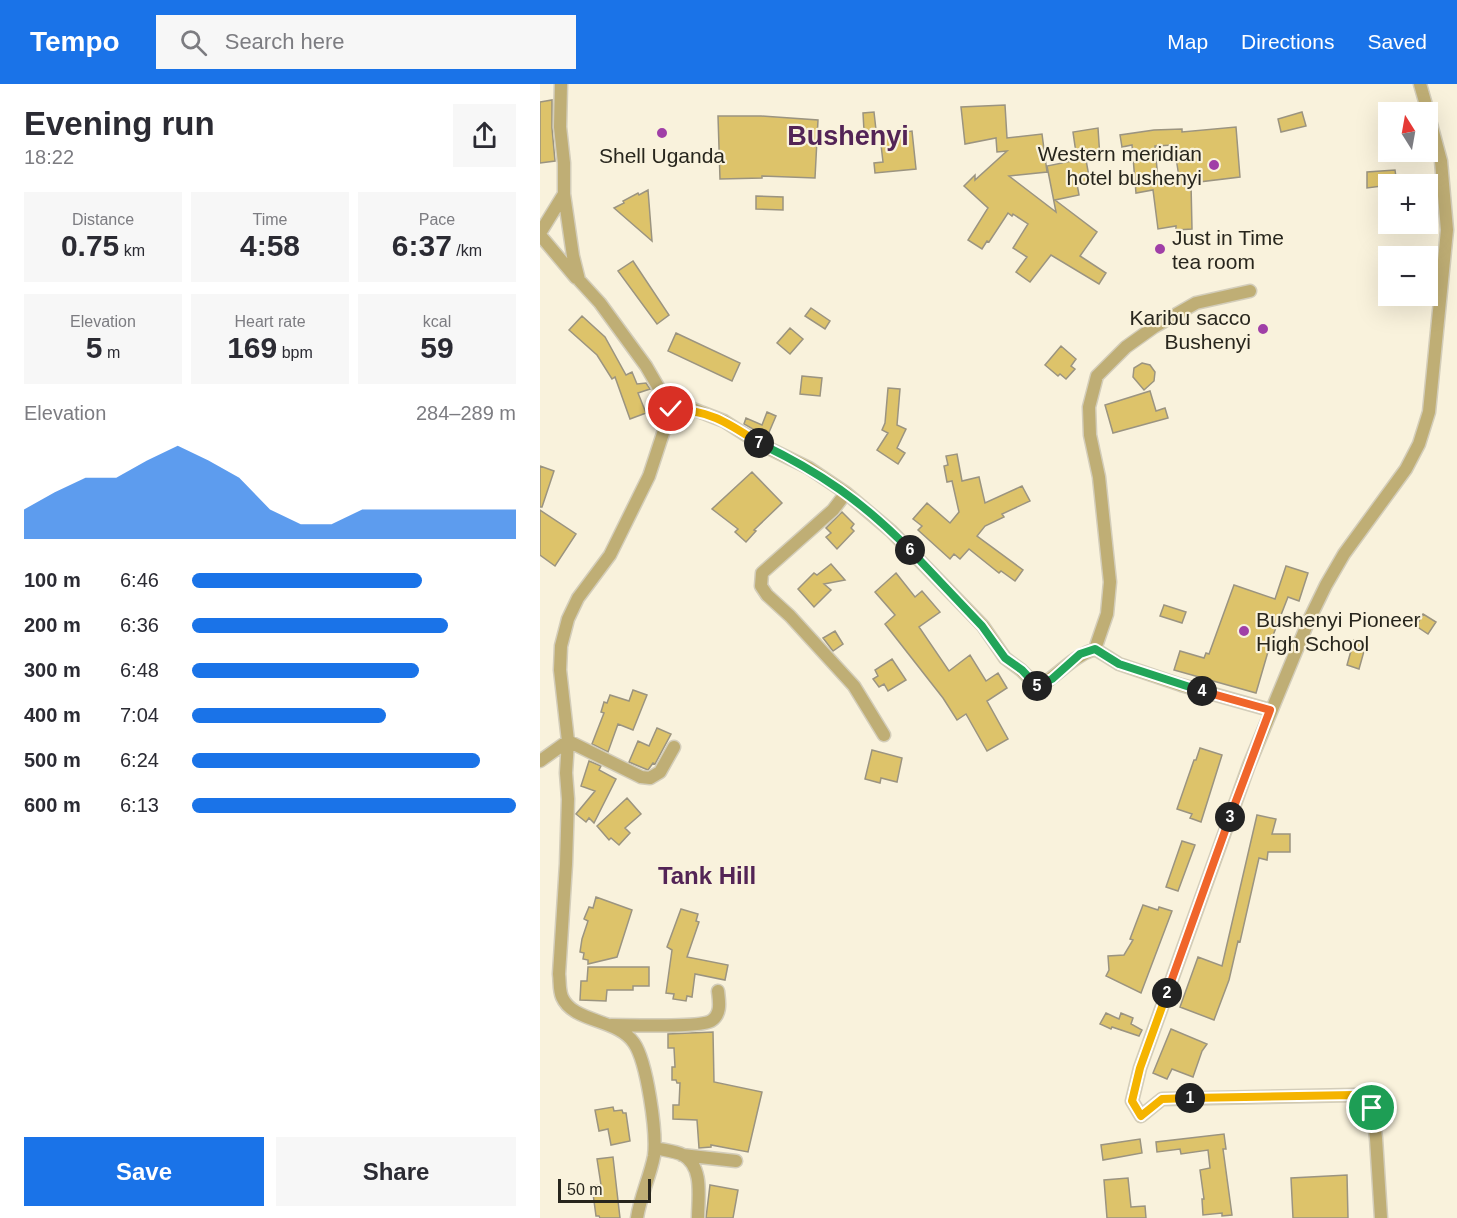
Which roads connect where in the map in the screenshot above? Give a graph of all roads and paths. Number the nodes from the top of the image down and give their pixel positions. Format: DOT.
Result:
graph roads {
  1 [pos="561,84"];
  2 [pos="1420,84"];
  3 [pos="1425,102"];
  4 [pos="1438,150"];
  5 [pos="564,194"];
  6 [pos="540,234"];
  7 [pos="579,280"];
  8 [pos="1250,291"];
  9 [pos="671,409"];
  10 [pos="846,493"];
  11 [pos="1095,649"];
  12 [pos="1270,710"];
  13 [pos="884,735"];
  14 [pos="568,741"];
  15 [pos="674,747"];
  16 [pos="540,761"];
  17 [pos="718,991"];
  18 [pos="610,1025"];
  19 [pos="655,1148"];
  20 [pos="682,1155"];
  21 [pos="736,1161"];
  22 [pos="637,1218"];
  23 [pos="698,1218"];
  24 [pos="1381,1218"];
  1 -- 5 [label="street"];
  2 -- 3 [label="street"];
  4 -- 12 [label="street"];
  5 -- 6 [label="street"];
  5 -- 7 [label="street"];
  6 -- 7 [label="street"];
  7 -- 9 [label="street"];
  8 -- 11 [label="street"];
  9 -- 10 [label="street"];
  9 -- 14 [label="street"];
  10 -- 11 [label="street"];
  10 -- 13 [label="street"];
  11 -- 12 [label="street"];
  12 -- 24 [label="street"];
  14 -- 15 [label="street"];
  14 -- 16 [label="street"];
  14 -- 18 [label="street"];
  17 -- 18 [label="street"];
  18 -- 19 [label="street"];
  19 -- 20 [label="street"];
  19 -- 22 [label="street"];
  20 -- 21 [label="street"];
  20 -- 23 [label="street"];
}
